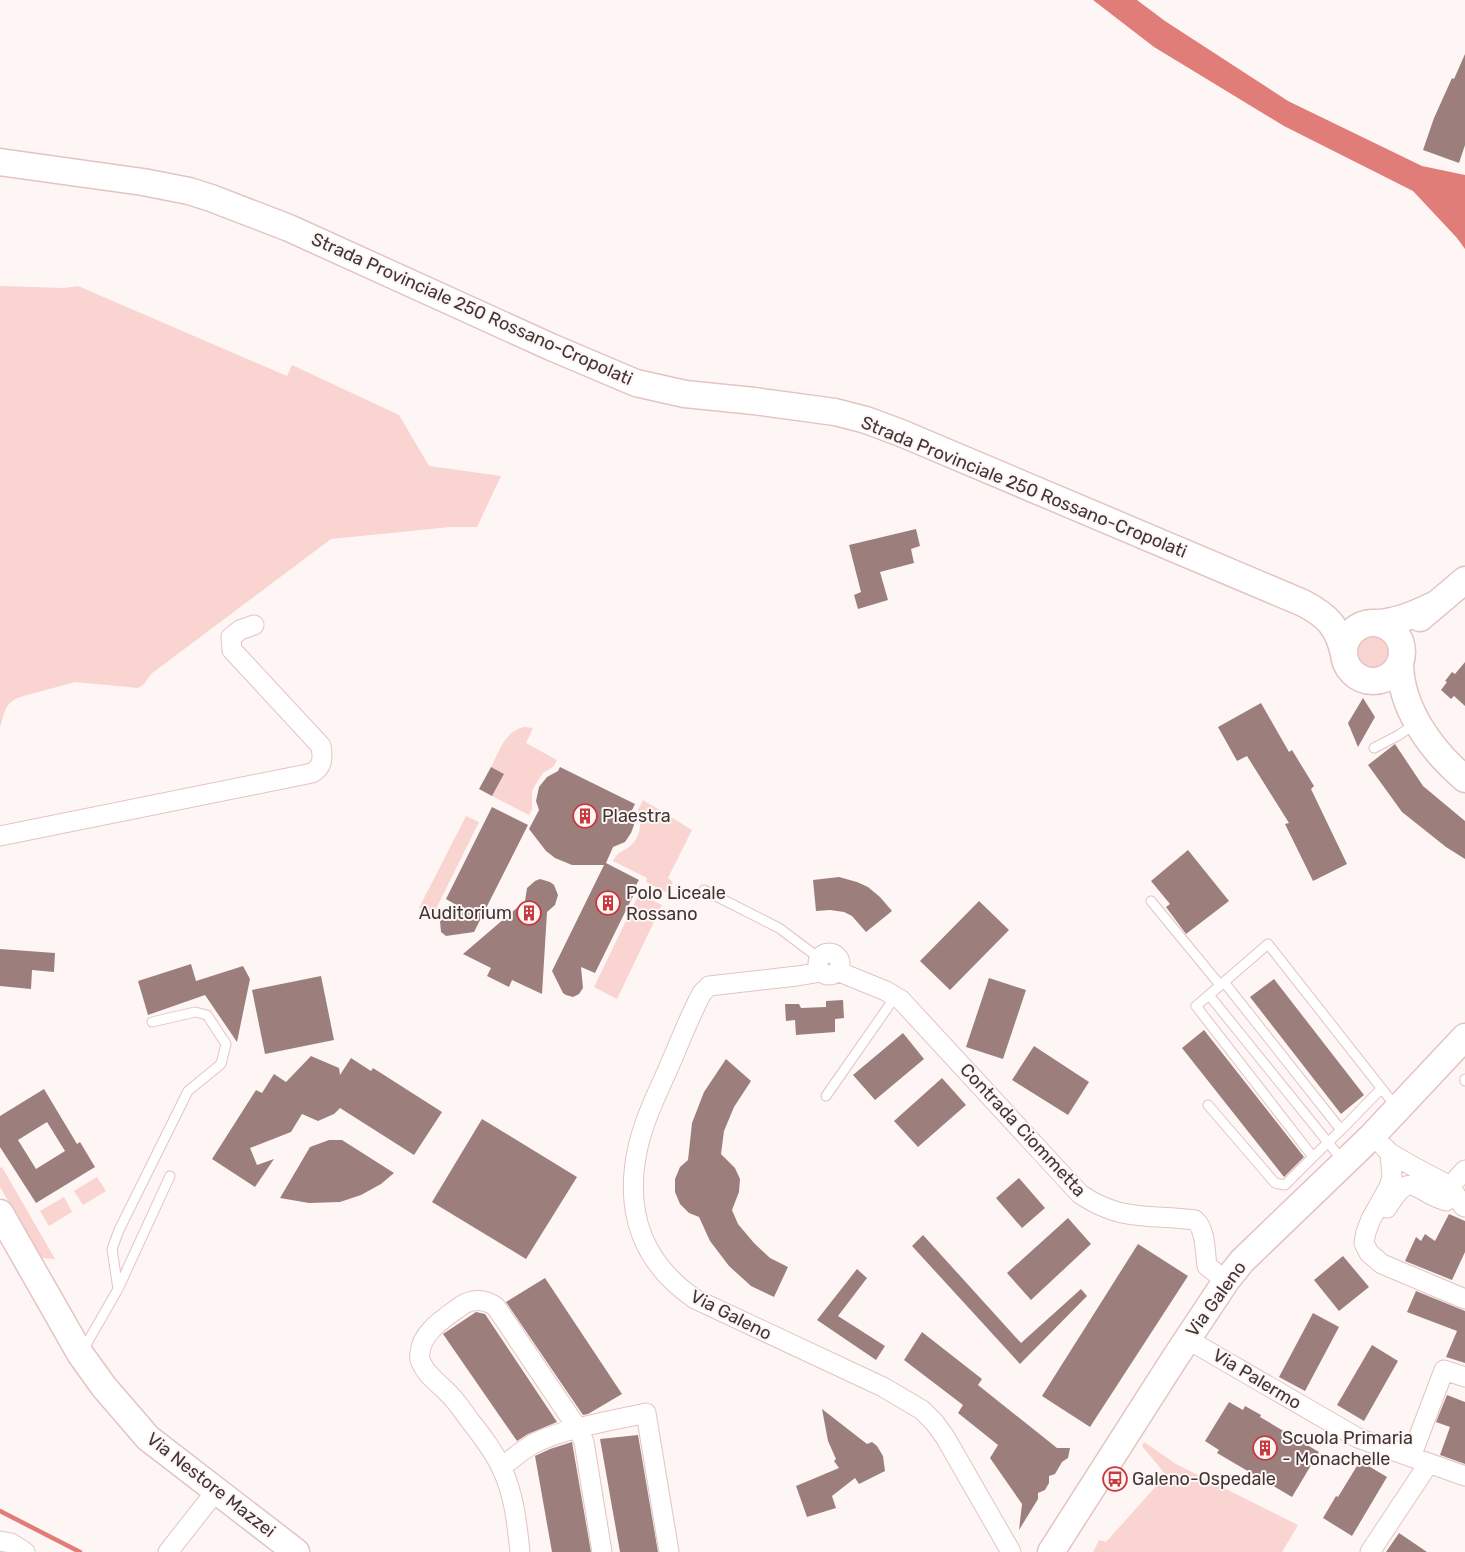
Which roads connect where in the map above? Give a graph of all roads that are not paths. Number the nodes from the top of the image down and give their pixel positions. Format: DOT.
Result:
graph roads {
  1 [pos="0,162"];
  2 [pos="1465,580"];
  3 [pos="1303,602"];
  4 [pos="1432,606"];
  5 [pos="1373,623"];
  6 [pos="254,625"];
  7 [pos="1344,654"];
  8 [pos="1401,657"];
  9 [pos="1369,681"];
  10 [pos="1419,727"];
  11 [pos="1374,748"];
  12 [pos="1465,779"];
  13 [pos="0,836"];
  14 [pos="704,890"];
  15 [pos="1151,900"];
  16 [pos="826,967"];
  17 [pos="1222,984"];
  18 [pos="1209,995"];
  19 [pos="895,997"];
  20 [pos="152,1022"];
  21 [pos="1465,1037"];
  22 [pos="1381,1089"];
  23 [pos="826,1096"];
  24 [pos="1208,1105"];
  25 [pos="1397,1109"];
  26 [pos="1341,1130"];
  27 [pos="1328,1142"];
  28 [pos="1381,1145"];
  29 [pos="1313,1157"];
  30 [pos="1345,1163"];
  31 [pos="1465,1170"];
  32 [pos="170,1176"];
  33 [pos="1450,1186"];
  34 [pos="1465,1207"];
  35 [pos="0,1213"];
  36 [pos="1369,1253"];
  37 [pos="1226,1280"];
  38 [pos="118,1289"];
  39 [pos="1465,1299"];
  40 [pos="1187,1338"];
  41 [pos="81,1355"];
  42 [pos="1465,1377"];
  43 [pos="578,1429"];
  44 [pos="1411,1457"];
  45 [pos="1429,1463"];
  46 [pos="502,1468"];
  47 [pos="1465,1476"];
  48 [pos="216,1490"];
  49 [pos="0,1541"];
  50 [pos="26,1552"];
  51 [pos="168,1552"];
  52 [pos="296,1552"];
  53 [pos="520,1552"];
  54 [pos="602,1552"];
  55 [pos="669,1552"];
  56 [pos="1011,1552"];
  57 [pos="1051,1552"];
  58 [pos="1370,1552"];
  1 -- 3 [label="main road, Strada Provinciale 250 Rossano-Cropolati"];
  2 -- 4 [label="main road"];
  3 -- 5 [label="main road, Strada Provinciale 250 Rossano-Cropolati"];
  3 -- 7 [label="main road, Strada Provinciale 250 Rossano-Cropolati"];
  4 -- 5 [label="main road"];
  4 -- 8 [label="main road"];
  5 -- 7 [label="main road"];
  5 -- 8 [label="main road"];
  6 -- 13 [label="street"];
  7 -- 9 [label="main road"];
  8 -- 9 [label="main road"];
  8 -- 10 [label="main road"];
  9 -- 10 [label="main road"];
  10 -- 11 [label="lane"];
  10 -- 12 [label="main road"];
  14 -- 16 [label="lane"];
  15 -- 17 [label="lane"];
  16 -- 19 [label="street, Contrada Ciommetta"];
  16 -- 56 [label="street, Via Galeno"];
  17 -- 18 [label="lane"];
  17 -- 22 [label="lane"];
  17 -- 26 [label="lane"];
  18 -- 27 [label="lane"];
  18 -- 29 [label="lane"];
  19 -- 23 [label="lane"];
  19 -- 37 [label="street, Contrada Ciommetta"];
  20 -- 38 [label="lane"];
  21 -- 25 [label="main road, Via Galeno"];
  22 -- 25 [label="lane"];
  22 -- 26 [label="lane"];
  24 -- 29 [label="lane"];
  25 -- 28 [label="main road, Via Galeno"];
  26 -- 27 [label="lane"];
  27 -- 29 [label="lane"];
  27 -- 30 [label="lane"];
  28 -- 30 [label="main road, Via Galeno"];
  28 -- 33 [label="street"];
  28 -- 36 [label="street"];
  30 -- 37 [label="main road, Via Galeno"];
  31 -- 33 [label="street"];
  32 -- 38 [label="lane"];
  33 -- 34 [label="street"];
  33 -- 36 [label="street"];
  35 -- 41 [label="main road, Via Nestore Mazzei"];
  36 -- 39 [label="street"];
  37 -- 40 [label="main road, Via Galeno"];
  38 -- 41 [label="lane"];
  40 -- 44 [label="street, Via Palermo"];
  40 -- 57 [label="main road, Via Galeno"];
  41 -- 48 [label="main road, Via Nestore Mazzei"];
  42 -- 44 [label="street"];
  43 -- 46 [label="street"];
  43 -- 46 [label="street"];
  43 -- 54 [label="street"];
  43 -- 55 [label="street"];
  44 -- 45 [label="street, Via Palermo"];
  45 -- 47 [label="street, Via Palermo"];
  45 -- 58 [label="street"];
  46 -- 53 [label="street"];
  48 -- 51 [label="street"];
  48 -- 52 [label="main road, Via Nestore Mazzei"];
  49 -- 50 [label="street"];
}
